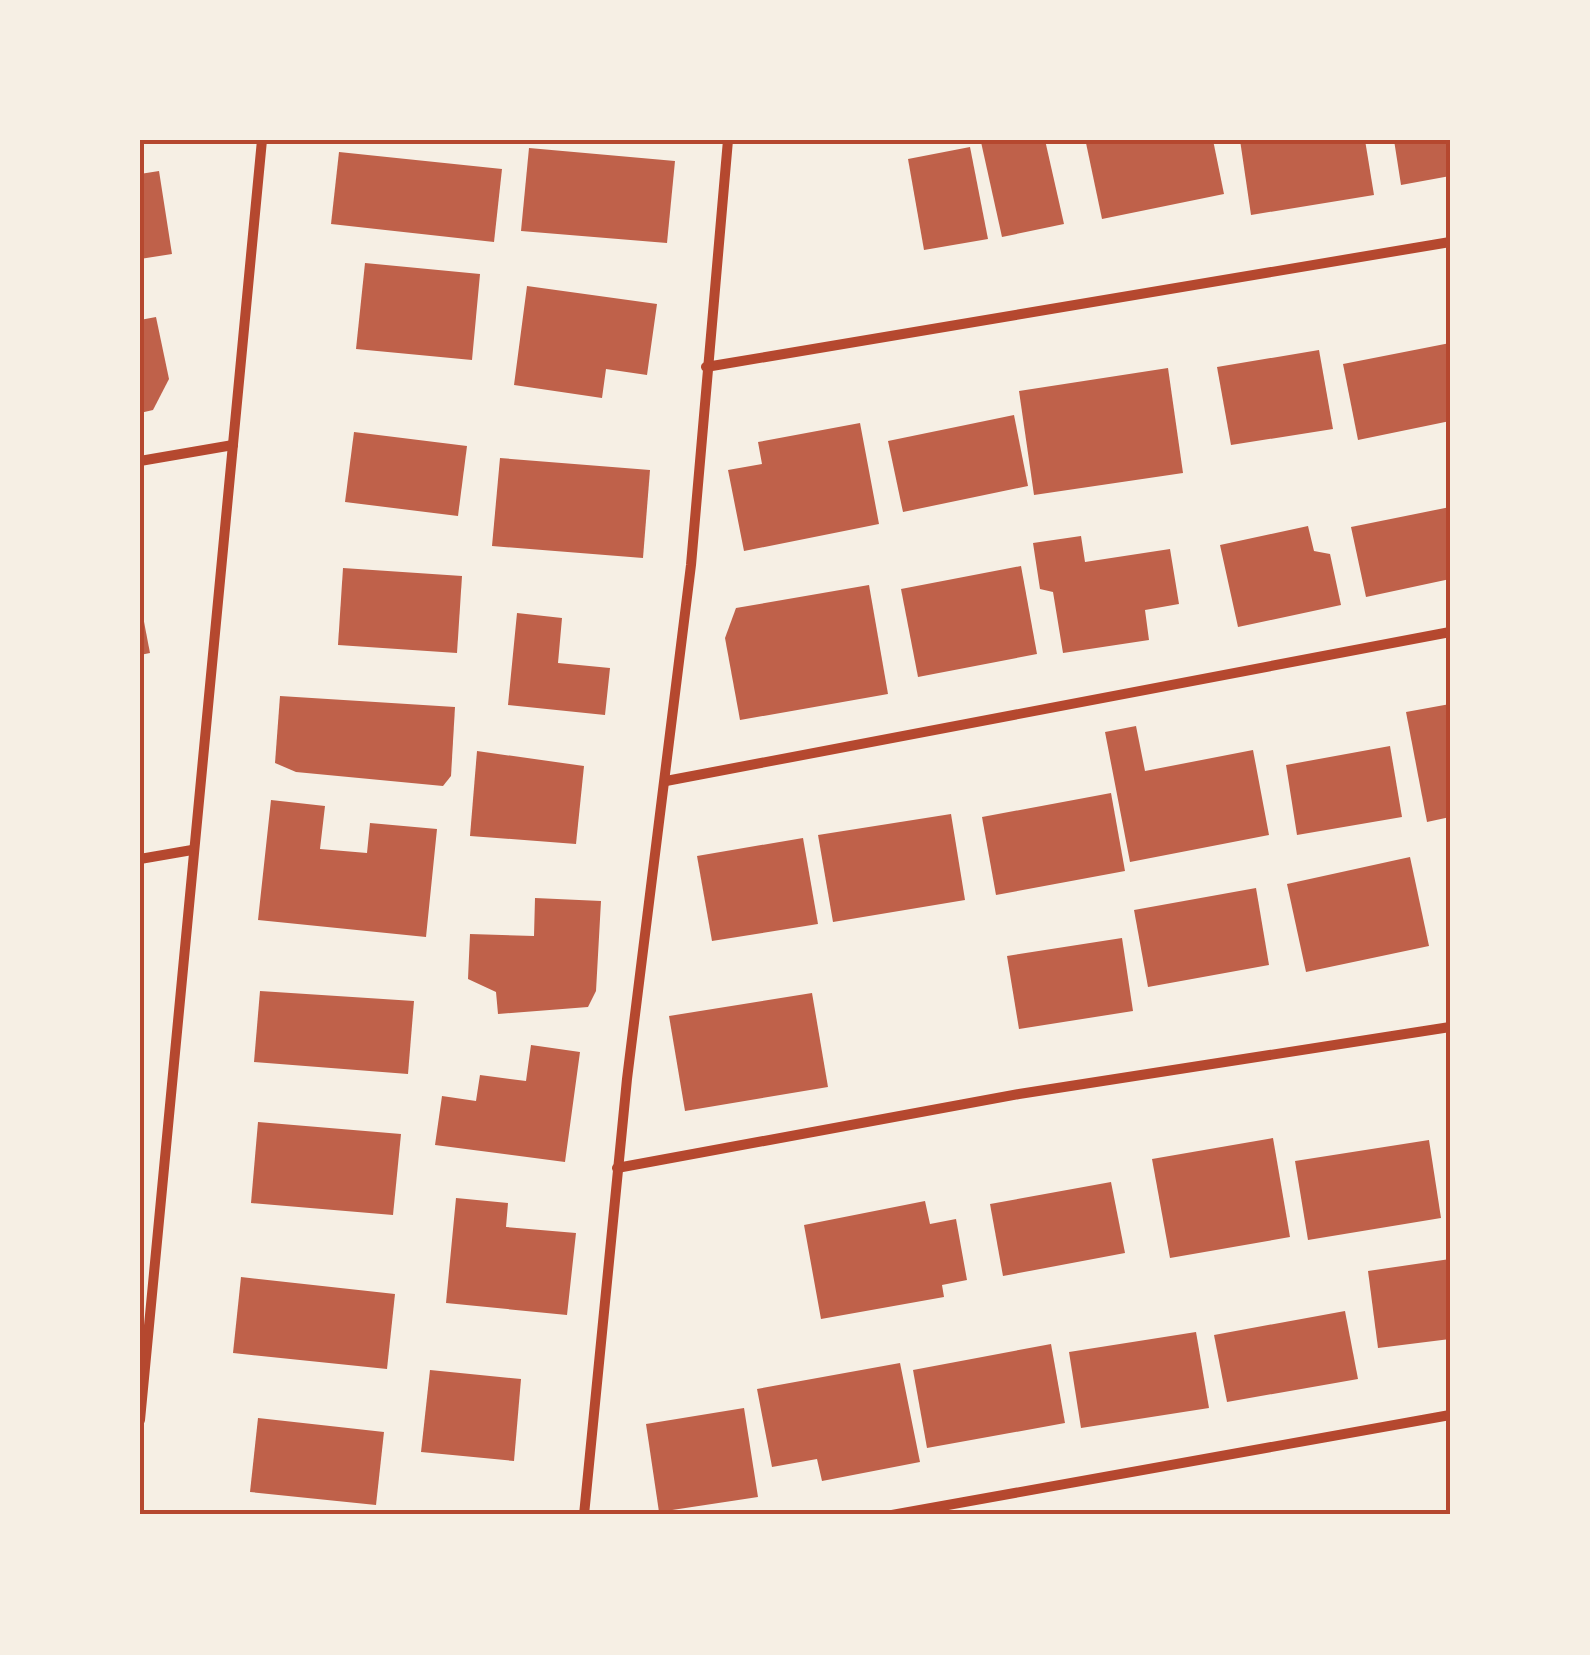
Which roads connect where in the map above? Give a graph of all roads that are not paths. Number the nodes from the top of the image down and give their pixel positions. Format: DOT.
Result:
graph roads {
  1 [pos="262,140"];
  2 [pos="728,140"];
  3 [pos="1450,242"];
  4 [pos="706,367"];
  5 [pos="233,445"];
  6 [pos="140,461"];
  7 [pos="1450,632"];
  8 [pos="666,782"];
  9 [pos="192,850"];
  10 [pos="140,859"];
  11 [pos="1450,1027"];
  12 [pos="617,1168"];
  13 [pos="154,1249"];
  14 [pos="140,1251"];
  15 [pos="1450,1415"];
  16 [pos="140,1420"];
  17 [pos="584,1515"];
  18 [pos="892,1515"];
  1 -- 5 [label="street"];
  2 -- 4 [label="street"];
  3 -- 4 [label="street"];
  4 -- 8 [label="street"];
  5 -- 6 [label="street"];
  5 -- 9 [label="street"];
  7 -- 8 [label="street"];
  8 -- 12 [label="street"];
  9 -- 10 [label="street"];
  9 -- 13 [label="street"];
  11 -- 12 [label="street"];
  12 -- 17 [label="street"];
  13 -- 14 [label="street"];
  13 -- 16 [label="street"];
  15 -- 18 [label="street"];
}
